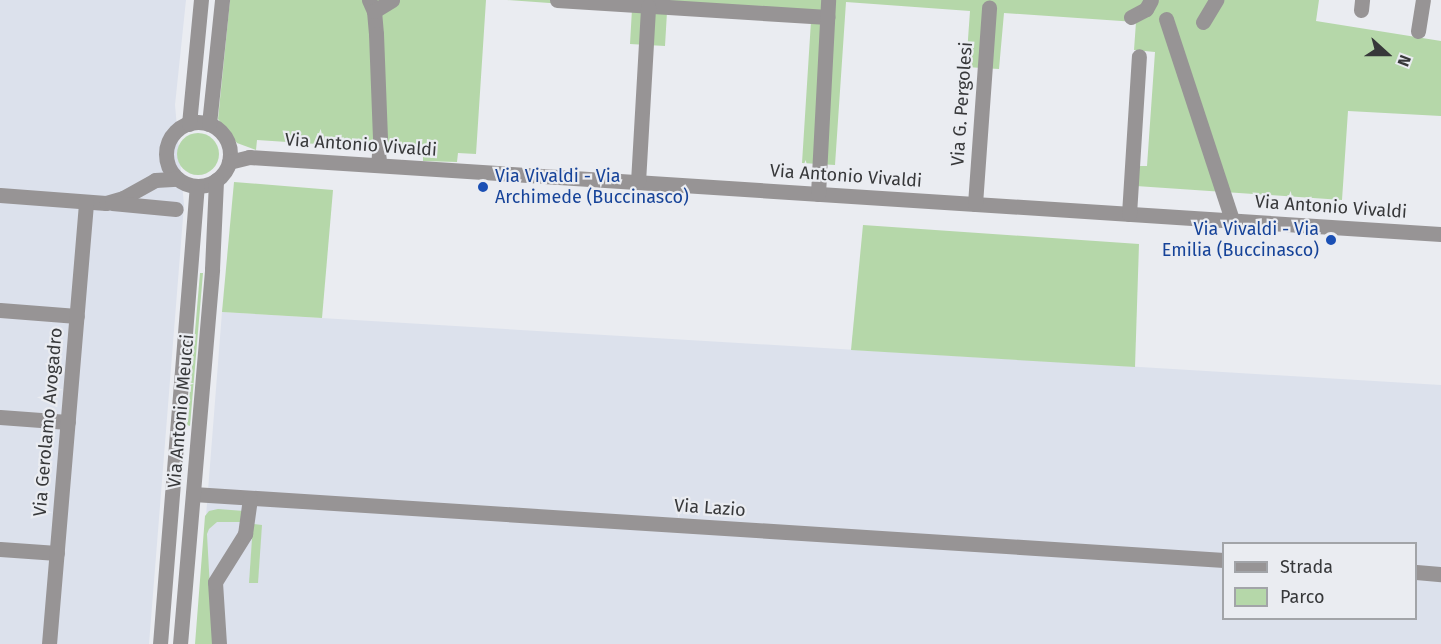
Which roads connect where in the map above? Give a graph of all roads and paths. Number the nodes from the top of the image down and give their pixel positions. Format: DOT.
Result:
graph roads {
  1 [pos="201,0"];
  2 [pos="222,0"];
  3 [pos="393,0"];
  4 [pos="557,0"];
  5 [pos="828,0"];
  6 [pos="1151,0"];
  7 [pos="1216,0"];
  8 [pos="1423,0"];
  9 [pos="371,5"];
  10 [pos="648,6"];
  11 [pos="988,7"];
  12 [pos="827,17"];
  13 [pos="1131,17"];
  14 [pos="1166,19"];
  15 [pos="1203,22"];
  16 [pos="1418,31"];
  17 [pos="1139,56"];
  18 [pos="189,124"];
  19 [pos="209,124"];
  20 [pos="166,154"];
  21 [pos="229,155"];
  22 [pos="378,165"];
  23 [pos="177,178"];
  24 [pos="216,180"];
  25 [pos="638,182"];
  26 [pos="143,185"];
  27 [pos="196,186"];
  28 [pos="818,194"];
  29 [pos="0,195"];
  30 [pos="86,203"];
  31 [pos="106,203"];
  32 [pos="975,204"];
  33 [pos="176,209"];
  34 [pos="1129,214"];
  35 [pos="1232,220"];
  36 [pos="1441,234"];
  37 [pos="0,310"];
  38 [pos="77,316"];
  39 [pos="0,417"];
  40 [pos="68,422"];
  41 [pos="193,494"];
  42 [pos="250,498"];
  43 [pos="0,549"];
  44 [pos="57,554"];
  45 [pos="1222,560"];
  46 [pos="1417,572"];
  47 [pos="1441,574"];
  48 [pos="49,644"];
  49 [pos="160,644"];
  50 [pos="180,644"];
  51 [pos="219,644"];
  1 -- 18 [label="street"];
  2 -- 19 [label="street"];
  3 -- 9 [label="street"];
  4 -- 10 [label="street"];
  5 -- 12 [label="street"];
  6 -- 13 [label="street"];
  7 -- 15 [label="street"];
  8 -- 16 [label="street"];
  9 -- 22 [label="street"];
  10 -- 12 [label="street"];
  10 -- 25 [label="street"];
  11 -- 32 [label="street, Via G. Pergolesi"];
  12 -- 28 [label="street"];
  14 -- 35 [label="street"];
  17 -- 34 [label="street"];
  18 -- 19 [label="street"];
  18 -- 20 [label="street"];
  19 -- 21 [label="street"];
  20 -- 23 [label="street"];
  20 -- 26 [label="street"];
  21 -- 22 [label="street, Via Antonio Vivaldi"];
  21 -- 24 [label="street"];
  22 -- 25 [label="street, Via Antonio Vivaldi"];
  23 -- 26 [label="street"];
  23 -- 27 [label="street"];
  24 -- 27 [label="street"];
  24 -- 41 [label="street, Via Antonio Meucci"];
  25 -- 28 [label="street, Via Antonio Vivaldi"];
  26 -- 31 [label="street"];
  27 -- 49 [label="street, Via Antonio Meucci"];
  28 -- 32 [label="street, Via Antonio Vivaldi"];
  29 -- 30 [label="street"];
  30 -- 31 [label="street"];
  30 -- 38 [label="street, Via Gerolamo Avogadro"];
  31 -- 33 [label="street"];
  32 -- 34 [label="street, Via Antonio Vivaldi"];
  34 -- 35 [label="street, Via Antonio Vivaldi"];
  35 -- 36 [label="street, Via Antonio Vivaldi"];
  37 -- 38 [label="street"];
  38 -- 40 [label="street, Via Gerolamo Avogadro"];
  39 -- 40 [label="street"];
  40 -- 44 [label="street, Via Gerolamo Avogadro"];
  41 -- 42 [label="street, Via Lazio"];
  41 -- 50 [label="street, Via Antonio Meucci"];
  42 -- 45 [label="street, Via Lazio"];
  42 -- 51 [label="street"];
  43 -- 44 [label="street"];
  44 -- 48 [label="street, Via Gerolamo Avogadro"];
  46 -- 47 [label="street"];
}
